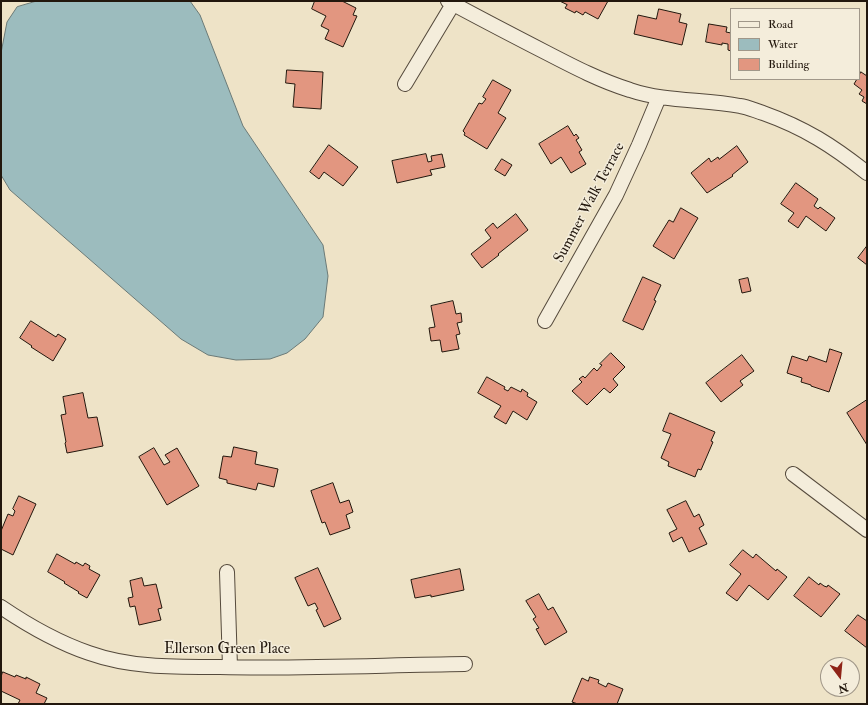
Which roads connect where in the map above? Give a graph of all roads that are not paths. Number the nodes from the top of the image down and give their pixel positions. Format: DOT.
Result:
graph roads {
  1 [pos="450,2"];
  2 [pos="405,84"];
  3 [pos="659,97"];
  4 [pos="867,173"];
  5 [pos="544,321"];
  6 [pos="793,474"];
  7 [pos="867,530"];
  8 [pos="227,572"];
  9 [pos="1,607"];
  10 [pos="465,664"];
  11 [pos="230,668"];
  1 -- 2 [label="street"];
  1 -- 3 [label="street"];
  3 -- 4 [label="street"];
  3 -- 5 [label="street, Summer Walk Terrace"];
  6 -- 7 [label="street"];
  8 -- 11 [label="street"];
  9 -- 11 [label="street, Ellerson Green Place"];
  10 -- 11 [label="street, Ellerson Green Place"];
}
